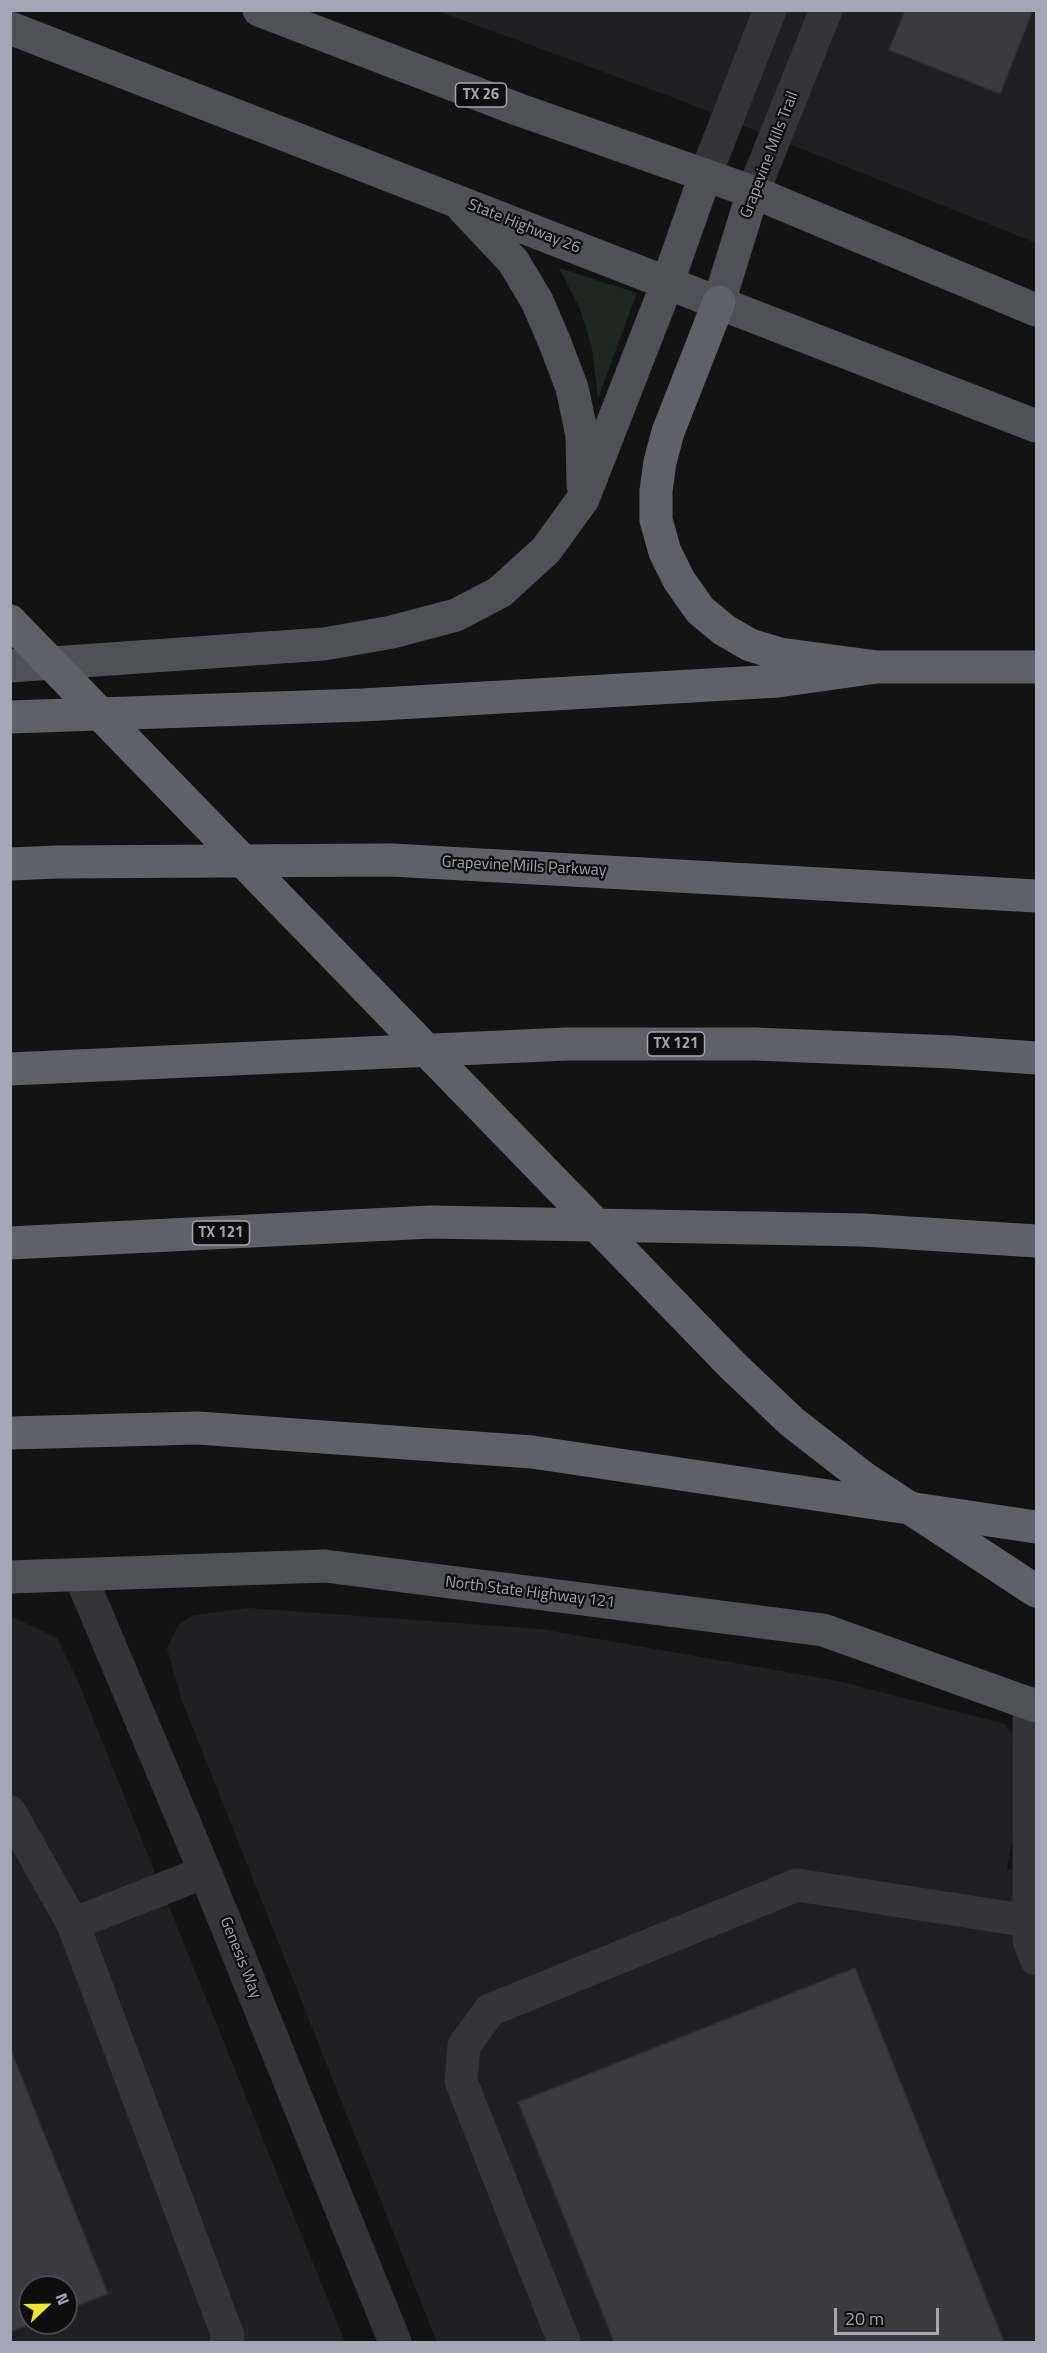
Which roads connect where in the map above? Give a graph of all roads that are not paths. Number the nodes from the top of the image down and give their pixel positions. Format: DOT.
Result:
graph roads {
  1 [pos="770,10"];
  2 [pos="826,10"];
  3 [pos="268,12"];
  4 [pos="10,28"];
  5 [pos="705,176"];
  6 [pos="753,192"];
  7 [pos="455,200"];
  8 [pos="667,284"];
  9 [pos="719,302"];
  10 [pos="1036,310"];
  11 [pos="1036,426"];
  12 [pos="583,499"];
  13 [pos="10,621"];
  14 [pos="10,666"];
  15 [pos="876,667"];
  16 [pos="1036,667"];
  17 [pos="10,717"];
  18 [pos="10,864"];
  19 [pos="1036,896"];
  20 [pos="1036,1058"];
  21 [pos="10,1069"];
  22 [pos="1036,1241"];
  23 [pos="10,1243"];
  24 [pos="15,1433"];
  25 [pos="1036,1527"];
  26 [pos="80,1575"];
  27 [pos="10,1577"];
  28 [pos="1036,1591"];
  29 [pos="1033,1704"];
  30 [pos="10,1812"];
  31 [pos="205,1872"];
  32 [pos="1029,1922"];
  33 [pos="73,1923"];
  34 [pos="1036,1959"];
  35 [pos="226,2343"];
  36 [pos="395,2343"];
  37 [pos="564,2343"];
  1 -- 5 [label="street"];
  2 -- 6 [label="street, Grapevine Mills Trail"];
  3 -- 5 [label="main road, TX 26"];
  4 -- 7 [label="main road, State Highway 26"];
  5 -- 6 [label="main road, TX 26"];
  5 -- 8 [label="main road"];
  6 -- 9 [label="main road, Grapevine Mills Trail"];
  6 -- 10 [label="main road, TX 26"];
  7 -- 8 [label="main road, State Highway 26"];
  7 -- 12 [label="main road"];
  8 -- 9 [label="main road, State Highway 26"];
  8 -- 12 [label="main road"];
  9 -- 11 [label="main road, State Highway 26"];
  9 -- 15 [label="highway"];
  12 -- 14 [label="main road"];
  13 -- 28 [label="highway, bridge"];
  15 -- 16 [label="highway"];
  15 -- 17 [label="highway"];
  18 -- 19 [label="highway, Grapevine Mills Parkway"];
  20 -- 21 [label="highway, TX 121"];
  22 -- 23 [label="highway, TX 121"];
  24 -- 25 [label="highway"];
  26 -- 27 [label="main road, North State Highway 121"];
  26 -- 29 [label="main road, North State Highway 121"];
  26 -- 31 [label="street, Genesis Way"];
  29 -- 32 [label="street"];
  30 -- 33 [label="street"];
  31 -- 33 [label="street"];
  31 -- 36 [label="street, Genesis Way"];
  32 -- 34 [label="street"];
  32 -- 37 [label="street"];
  33 -- 35 [label="street"];
}
